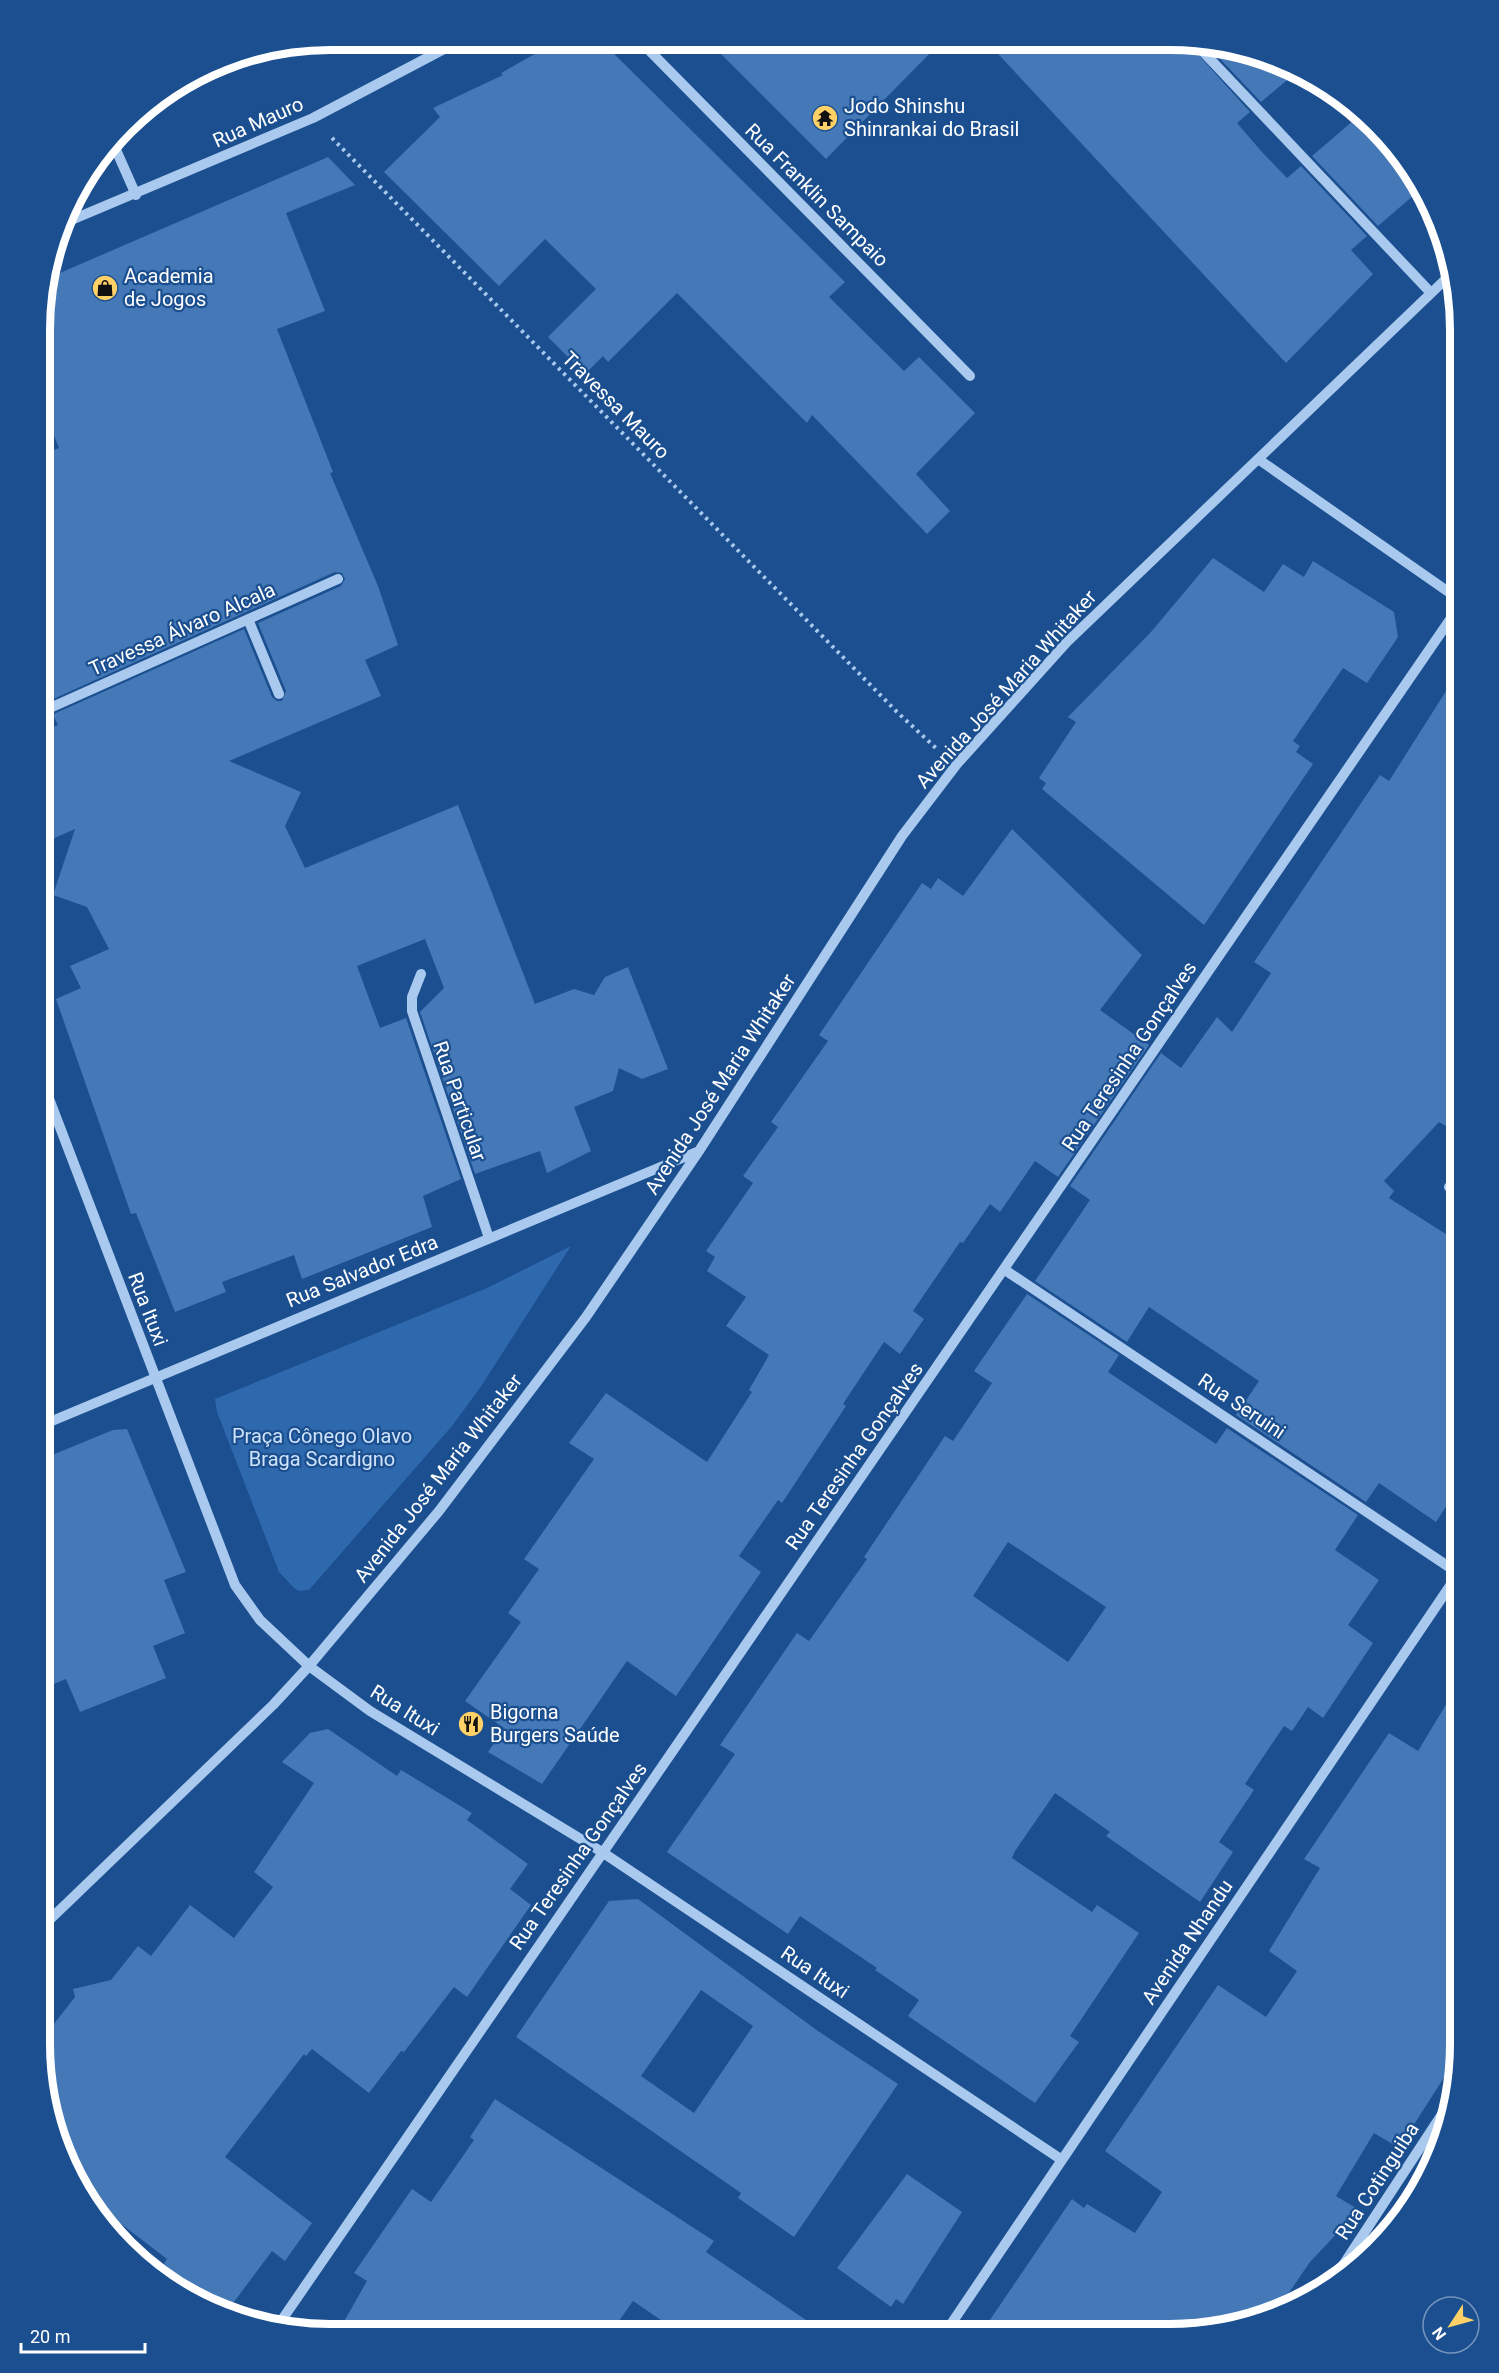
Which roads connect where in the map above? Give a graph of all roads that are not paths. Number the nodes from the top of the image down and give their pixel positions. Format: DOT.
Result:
graph roads {
  1 [pos="442,50"];
  2 [pos="649,50"];
  3 [pos="1202,52"];
  4 [pos="116,149"];
  5 [pos="136,195"];
  6 [pos="72,220"];
  7 [pos="1445,280"];
  8 [pos="1431,293"];
  9 [pos="970,376"];
  10 [pos="1258,459"];
  11 [pos="338,579"];
  12 [pos="1450,593"];
  13 [pos="249,619"];
  14 [pos="1450,620"];
  15 [pos="279,694"];
  16 [pos="50,708"];
  17 [pos="422,974"];
  18 [pos="50,1101"];
  19 [pos="699,1151"];
  20 [pos="489,1238"];
  21 [pos="1005,1270"];
  22 [pos="154,1377"];
  23 [pos="50,1422"];
  24 [pos="1450,1566"];
  25 [pos="1450,1585"];
  26 [pos="309,1666"];
  27 [pos="602,1852"];
  28 [pos="50,1920"];
  29 [pos="1439,2118"];
  30 [pos="1062,2160"];
  31 [pos="1346,2261"];
  32 [pos="282,2319"];
  33 [pos="951,2324"];
  1 -- 5 [label="street, Rua Mauro"];
  2 -- 9 [label="street, Rua Franklin Sampaio"];
  3 -- 8 [label="street"];
  4 -- 5 [label="street"];
  5 -- 6 [label="street, Rua Mauro"];
  7 -- 8 [label="street, Avenida José Maria Whitaker"];
  8 -- 10 [label="street, Avenida José Maria Whitaker"];
  10 -- 12 [label="street"];
  10 -- 19 [label="street, Avenida José Maria Whitaker"];
  11 -- 13 [label="street, Travessa Álvaro Alcala"];
  13 -- 15 [label="street"];
  13 -- 16 [label="street, Travessa Álvaro Alcala"];
  14 -- 21 [label="street, Rua Teresinha Gonçalves"];
  17 -- 20 [label="street, Rua Particular"];
  18 -- 22 [label="street, Rua Ituxi"];
  19 -- 20 [label="street, Rua Salvador Edra"];
  19 -- 26 [label="street, Avenida José Maria Whitaker"];
  20 -- 22 [label="street, Rua Salvador Edra"];
  21 -- 24 [label="street, Rua Seruini"];
  21 -- 27 [label="street, Rua Teresinha Gonçalves"];
  22 -- 23 [label="street, Rua Salvador Edra"];
  22 -- 26 [label="street, Rua Ituxi"];
  25 -- 30 [label="street, Avenida Nhandu"];
  26 -- 27 [label="street, Rua Ituxi"];
  26 -- 28 [label="street, Avenida José Maria Whitaker"];
  27 -- 30 [label="street, Rua Ituxi"];
  27 -- 32 [label="street, Rua Teresinha Gonçalves"];
  29 -- 31 [label="street, Rua Cotinguiba"];
  30 -- 33 [label="street, Avenida Nhandu"];
}
